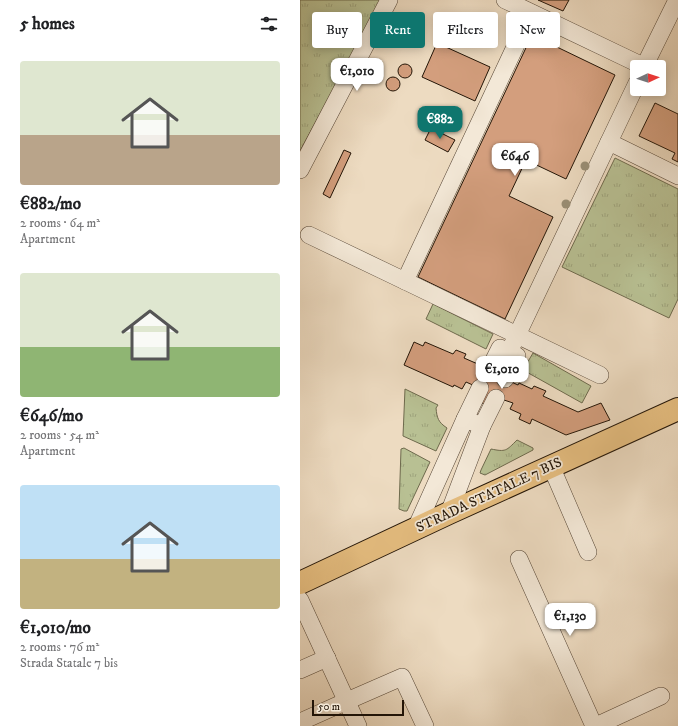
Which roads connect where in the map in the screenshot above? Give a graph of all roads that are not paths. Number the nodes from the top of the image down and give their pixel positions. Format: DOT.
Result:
graph roads {
  1 [pos="389,0"];
  2 [pos="505,0"];
  3 [pos="677,0"];
  4 [pos="529,12"];
  5 [pos="560,27"];
  6 [pos="515,48"];
  7 [pos="630,60"];
  8 [pos="648,60"];
  9 [pos="631,96"];
  10 [pos="609,142"];
  11 [pos="300,170"];
  12 [pos="678,176"];
  13 [pos="309,235"];
  14 [pos="405,281"];
  15 [pos="517,335"];
  16 [pos="509,352"];
  17 [pos="488,372"];
  18 [pos="600,375"];
  19 [pos="505,379"];
  20 [pos="480,388"];
  21 [pos="496,398"];
  22 [pos="678,409"];
  23 [pos="465,419"];
  24 [pos="482,426"];
  25 [pos="551,466"];
  26 [pos="449,513"];
  27 [pos="416,528"];
  28 [pos="588,552"];
  29 [pos="519,559"];
  30 [pos="300,583"];
  31 [pos="300,600"];
  32 [pos="327,658"];
  33 [pos="300,670"];
  34 [pos="661,696"];
  35 [pos="346,701"];
  36 [pos="300,722"];
  37 [pos="358,726"];
  38 [pos="425,726"];
  39 [pos="595,726"];
  1 -- 11 [label="street"];
  2 -- 4 [label="street"];
  3 -- 8 [label="street"];
  5 -- 7 [label="street"];
  6 -- 14 [label="street"];
  9 -- 10 [label="street"];
  10 -- 12 [label="street"];
  10 -- 15 [label="street"];
  13 -- 14 [label="street"];
  14 -- 15 [label="street"];
  15 -- 16 [label="street"];
  15 -- 18 [label="street"];
  16 -- 17 [label="street"];
  16 -- 19 [label="street"];
  20 -- 23 [label="street"];
  21 -- 24 [label="street"];
  22 -- 25 [label="main road, STRADA STATALE 7 BIS"];
  23 -- 24 [label="street"];
  23 -- 27 [label="street"];
  24 -- 26 [label="street"];
  25 -- 26 [label="main road, STRADA STATALE 7 BIS"];
  25 -- 28 [label="street"];
  26 -- 27 [label="main road, STRADA STATALE 7 BIS"];
  27 -- 30 [label="main road, STRADA STATALE 7 BIS"];
  29 -- 39 [label="street"];
  31 -- 32 [label="street"];
  32 -- 33 [label="street"];
  32 -- 35 [label="street"];
  34 -- 39 [label="street"];
  35 -- 36 [label="street"];
  35 -- 37 [label="street"];
  35 -- 38 [label="street"];
}
